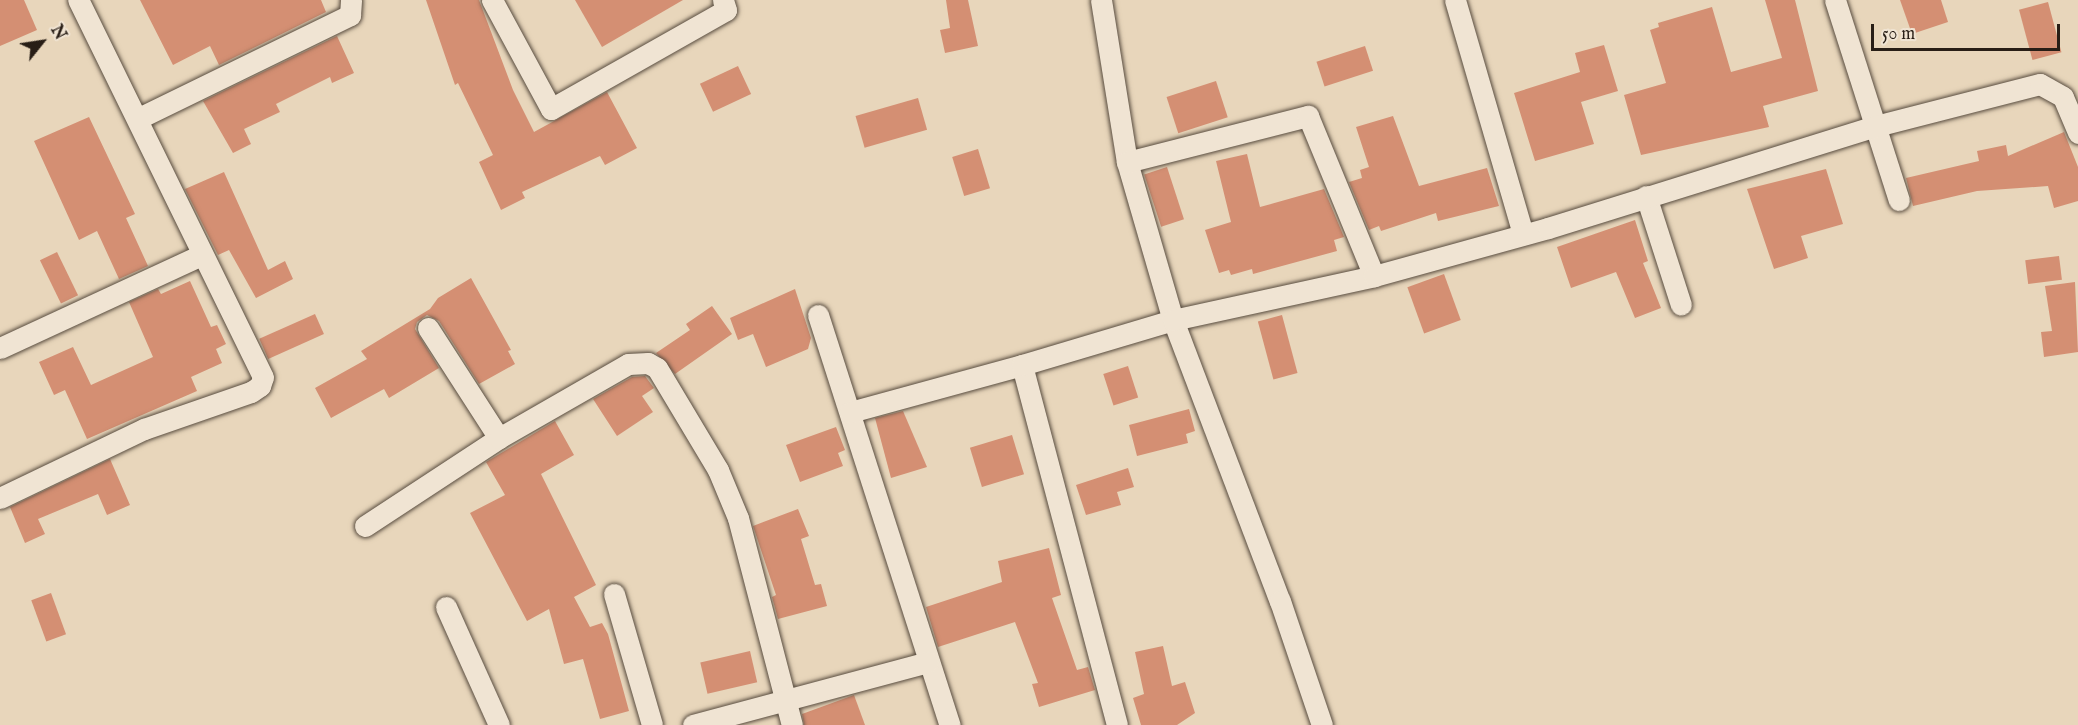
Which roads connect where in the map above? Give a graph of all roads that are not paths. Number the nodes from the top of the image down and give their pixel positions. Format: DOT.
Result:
graph roads {
  1 [pos="78,0"];
  2 [pos="351,0"];
  3 [pos="492,0"];
  4 [pos="723,0"];
  5 [pos="1101,0"];
  6 [pos="1455,0"];
  7 [pos="1835,0"];
  8 [pos="139,117"];
  9 [pos="1876,126"];
  10 [pos="2078,133"];
  11 [pos="1127,162"];
  12 [pos="1646,196"];
  13 [pos="1899,200"];
  14 [pos="1523,234"];
  15 [pos="201,255"];
  16 [pos="1374,276"];
  17 [pos="1681,305"];
  18 [pos="819,315"];
  19 [pos="1173,320"];
  20 [pos="428,328"];
  21 [pos="0,348"];
  22 [pos="1022,365"];
  23 [pos="850,412"];
  24 [pos="499,438"];
  25 [pos="0,498"];
  26 [pos="365,525"];
  27 [pos="614,594"];
  28 [pos="446,607"];
  29 [pos="928,662"];
  30 [pos="783,700"];
  31 [pos="499,725"];
  32 [pos="652,725"];
  33 [pos="693,725"];
  34 [pos="792,725"];
  35 [pos="950,725"];
  36 [pos="1117,725"];
  37 [pos="1322,725"];
  1 -- 8 [label="street"];
  2 -- 8 [label="street"];
  3 -- 4 [label="street"];
  5 -- 11 [label="street"];
  6 -- 14 [label="street"];
  7 -- 9 [label="street"];
  8 -- 15 [label="street"];
  9 -- 10 [label="street"];
  9 -- 12 [label="street"];
  9 -- 13 [label="street"];
  11 -- 16 [label="street"];
  11 -- 19 [label="street"];
  12 -- 14 [label="street"];
  12 -- 17 [label="street"];
  14 -- 16 [label="street"];
  15 -- 21 [label="street"];
  15 -- 25 [label="street"];
  16 -- 19 [label="street"];
  18 -- 23 [label="street"];
  19 -- 22 [label="street"];
  19 -- 37 [label="street"];
  20 -- 24 [label="street"];
  22 -- 23 [label="street"];
  22 -- 36 [label="street"];
  23 -- 29 [label="street"];
  24 -- 26 [label="street"];
  24 -- 30 [label="street"];
  27 -- 32 [label="street"];
  28 -- 31 [label="street"];
  29 -- 30 [label="street"];
  29 -- 35 [label="street"];
  30 -- 33 [label="street"];
  30 -- 34 [label="street"];
}
